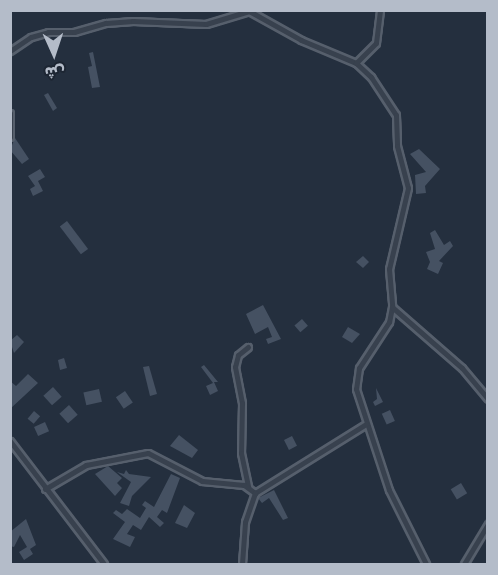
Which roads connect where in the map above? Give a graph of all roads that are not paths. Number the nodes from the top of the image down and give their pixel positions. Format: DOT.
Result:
graph roads {
  1 [pos="382,11"];
  2 [pos="11,49"];
  3 [pos="356,63"];
  4 [pos="10,113"];
  5 [pos="10,137"];
  6 [pos="392,307"];
  7 [pos="248,347"];
  8 [pos="488,399"];
  9 [pos="366,424"];
  10 [pos="10,441"];
  11 [pos="248,487"];
  12 [pos="45,489"];
  13 [pos="255,493"];
  14 [pos="488,524"];
  15 [pos="104,564"];
  16 [pos="242,564"];
  17 [pos="426,564"];
  18 [pos="464,564"];
  1 -- 3 [label="street"];
  2 -- 3 [label="street"];
  3 -- 6 [label="street"];
  4 -- 5 [label="street"];
  6 -- 8 [label="street"];
  6 -- 9 [label="street"];
  7 -- 11 [label="street"];
  9 -- 13 [label="street"];
  9 -- 17 [label="street"];
  10 -- 12 [label="street"];
  11 -- 12 [label="street"];
  11 -- 13 [label="street"];
  12 -- 15 [label="street"];
  13 -- 16 [label="street"];
  14 -- 18 [label="street"];
}
